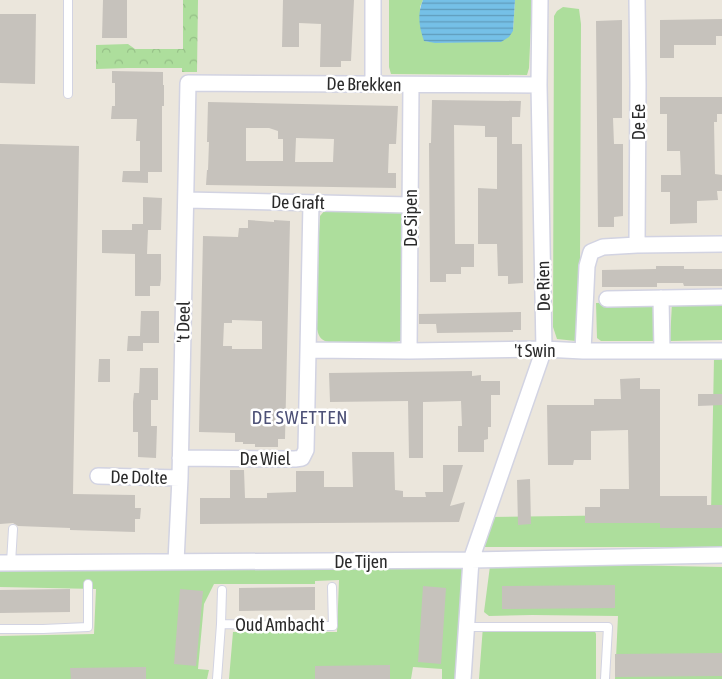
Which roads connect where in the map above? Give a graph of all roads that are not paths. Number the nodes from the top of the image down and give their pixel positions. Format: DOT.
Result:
graph roads {
  1 [pos="68,0"];
  2 [pos="373,0"];
  3 [pos="540,0"];
  4 [pos="636,0"];
  5 [pos="188,82"];
  6 [pos="373,84"];
  7 [pos="411,85"];
  8 [pos="539,85"];
  9 [pos="68,94"];
  10 [pos="186,200"];
  11 [pos="311,202"];
  12 [pos="410,205"];
  13 [pos="722,244"];
  14 [pos="637,245"];
  15 [pos="722,297"];
  16 [pos="662,298"];
  17 [pos="607,299"];
  18 [pos="309,350"];
  19 [pos="544,350"];
  20 [pos="409,351"];
  21 [pos="583,351"];
  22 [pos="662,351"];
  23 [pos="722,351"];
  24 [pos="180,458"];
  25 [pos="98,476"];
  26 [pos="180,478"];
  27 [pos="13,530"];
  28 [pos="722,555"];
  29 [pos="471,560"];
  30 [pos="176,562"];
  31 [pos="6,563"];
  32 [pos="88,584"];
  33 [pos="332,587"];
  34 [pos="222,590"];
  35 [pos="221,624"];
  36 [pos="466,627"];
  37 [pos="0,629"];
  38 [pos="217,679"];
  39 [pos="463,679"];
  40 [pos="605,679"];
  1 -- 9 [label="lane"];
  2 -- 6 [label="street"];
  3 -- 8 [label="street, De Rien"];
  4 -- 14 [label="street, De Ee"];
  5 -- 6 [label="street, De Brekken"];
  5 -- 10 [label="street, 't Deel"];
  6 -- 7 [label="street, De Brekken"];
  7 -- 8 [label="street, De Brekken"];
  7 -- 12 [label="street, De Sipen"];
  8 -- 19 [label="street, De Rien"];
  10 -- 11 [label="street, De Graft"];
  10 -- 24 [label="street, 't Deel"];
  11 -- 12 [label="street, De Graft"];
  11 -- 18 [label="street, De Wiel"];
  12 -- 20 [label="street, De Sipen"];
  13 -- 14 [label="street"];
  14 -- 21 [label="street"];
  15 -- 16 [label="street"];
  16 -- 17 [label="street"];
  16 -- 22 [label="street"];
  18 -- 20 [label="street"];
  18 -- 24 [label="street, De Wiel"];
  19 -- 20 [label="street, 't Swin"];
  19 -- 21 [label="street, 't Swin"];
  19 -- 29 [label="street, De Rien"];
  21 -- 22 [label="street, 't Swin"];
  22 -- 23 [label="street, 't Swin"];
  24 -- 26 [label="street, 't Deel"];
  25 -- 26 [label="street, De Dolte"];
  26 -- 30 [label="street, 't Deel"];
  27 -- 31 [label="lane"];
  28 -- 29 [label="street, De Tijen"];
  29 -- 30 [label="street, De Tijen"];
  29 -- 36 [label="street, De Rien"];
  30 -- 31 [label="street, De Tijen"];
  32 -- 37 [label="lane"];
  33 -- 35 [label="lane, Oud Ambacht"];
  34 -- 35 [label="lane, Oud Ambacht"];
  35 -- 38 [label="lane, Oud Ambacht"];
  36 -- 39 [label="street, De Rien"];
  36 -- 40 [label="lane"];
}
